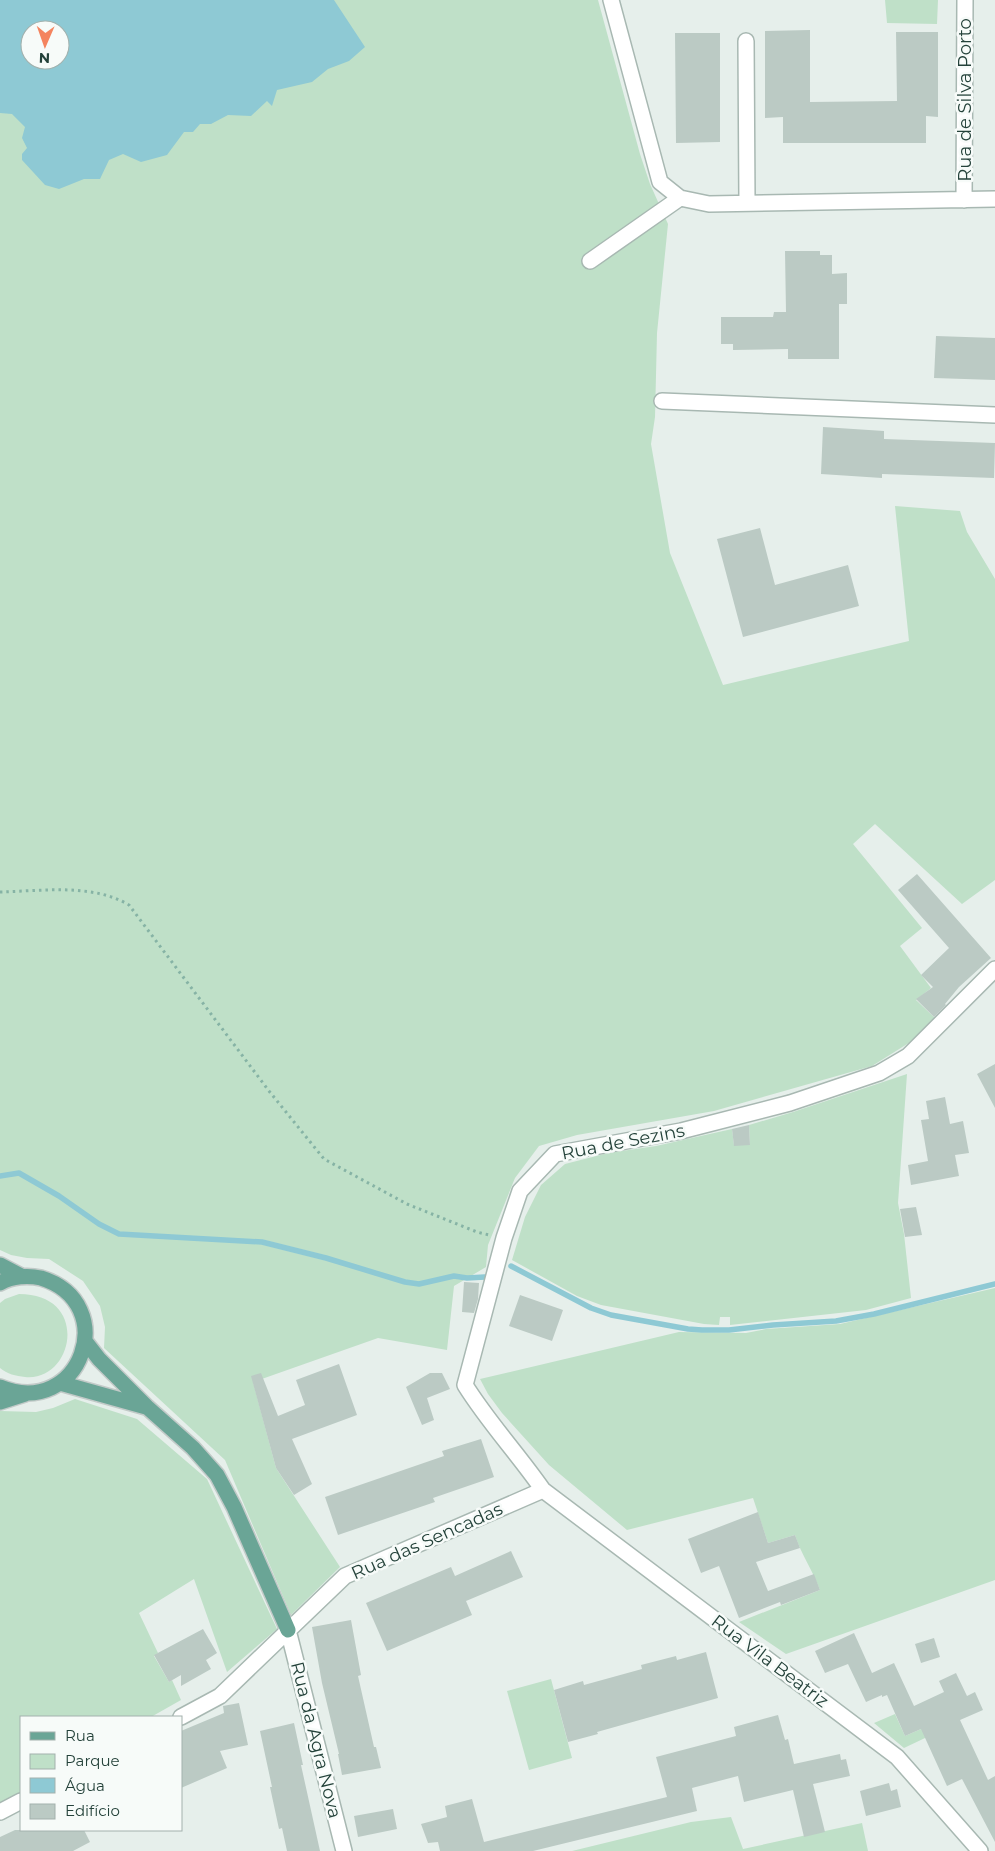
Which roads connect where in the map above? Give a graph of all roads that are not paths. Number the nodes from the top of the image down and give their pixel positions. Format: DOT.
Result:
graph roads {
  1 [pos="611,0"];
  2 [pos="965,0"];
  3 [pos="746,41"];
  4 [pos="680,198"];
  5 [pos="964,200"];
  6 [pos="995,200"];
  7 [pos="747,204"];
  8 [pos="590,260"];
  9 [pos="662,401"];
  10 [pos="995,415"];
  11 [pos="995,969"];
  12 [pos="0,1265"];
  13 [pos="21,1276"];
  14 [pos="0,1283"];
  15 [pos="85,1341"];
  16 [pos="60,1384"];
  17 [pos="0,1387"];
  18 [pos="28,1394"];
  19 [pos="0,1402"];
  20 [pos="147,1407"];
  21 [pos="543,1490"];
  22 [pos="288,1630"];
  23 [pos="182,1716"];
  24 [pos="20,1802"];
  25 [pos="0,1812"];
  26 [pos="344,1851"];
  27 [pos="980,1851"];
  1 -- 4 [label="street"];
  2 -- 5 [label="street, Rua de Silva Porto"];
  3 -- 7 [label="street"];
  4 -- 7 [label="street"];
  4 -- 8 [label="street"];
  5 -- 6 [label="street"];
  5 -- 7 [label="street"];
  9 -- 10 [label="street"];
  11 -- 21 [label="street, Rua de Sezins"];
  12 -- 13 [label="main road"];
  13 -- 14 [label="main road"];
  13 -- 15 [label="main road"];
  15 -- 16 [label="main road"];
  15 -- 20 [label="main road"];
  16 -- 18 [label="main road"];
  16 -- 20 [label="main road"];
  17 -- 18 [label="main road"];
  18 -- 19 [label="main road"];
  20 -- 22 [label="main road"];
  21 -- 22 [label="street, Rua das Sencadas"];
  21 -- 27 [label="street, Rua Vila Beatriz"];
  22 -- 23 [label="street, Rua das Sencadas"];
  22 -- 26 [label="street, Rua da Agra Nova"];
  24 -- 25 [label="street"];
}
